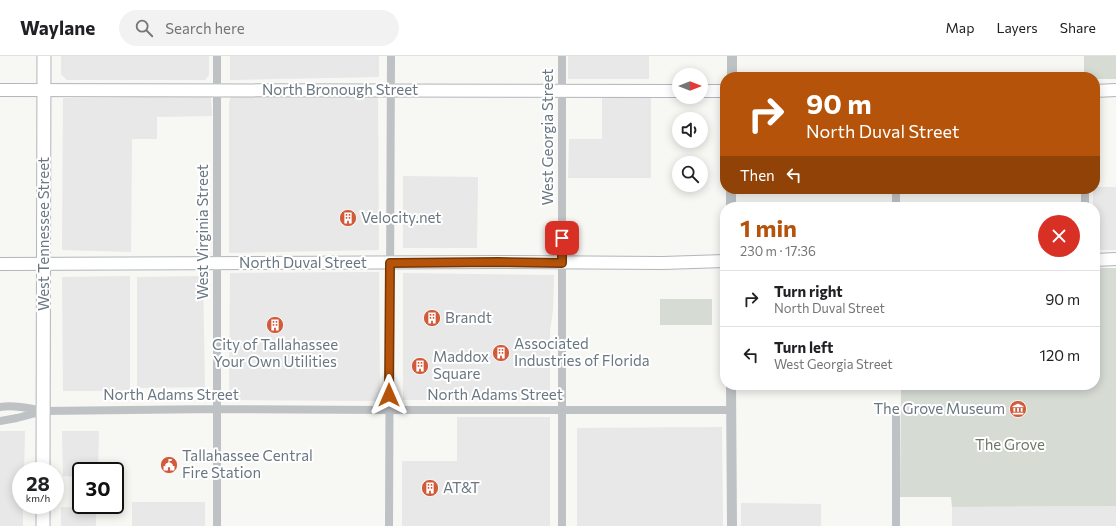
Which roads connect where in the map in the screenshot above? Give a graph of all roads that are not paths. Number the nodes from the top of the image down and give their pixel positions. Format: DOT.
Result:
graph roads {
  1 [pos="44,56"];
  2 [pos="217,56"];
  3 [pos="391,56"];
  4 [pos="562,56"];
  5 [pos="732,56"];
  6 [pos="732,72"];
  7 [pos="0,90"];
  8 [pos="44,90"];
  9 [pos="217,90"];
  10 [pos="391,90"];
  11 [pos="720,90"];
  12 [pos="1116,90"];
  13 [pos="562,91"];
  14 [pos="672,91"];
  15 [pos="708,91"];
  16 [pos="1100,91"];
  17 [pos="1100,260"];
  18 [pos="1116,260"];
  19 [pos="720,261"];
  20 [pos="217,263"];
  21 [pos="390,263"];
  22 [pos="562,263"];
  23 [pos="0,264"];
  24 [pos="44,264"];
  25 [pos="732,390"];
  26 [pos="0,407"];
  27 [pos="217,409"];
  28 [pos="562,409"];
  29 [pos="896,409"];
  30 [pos="389,410"];
  31 [pos="732,410"];
  32 [pos="42,411"];
  33 [pos="0,421"];
  34 [pos="43,462"];
  35 [pos="43,514"];
  36 [pos="43,526"];
  37 [pos="216,526"];
  38 [pos="389,526"];
  39 [pos="562,526"];
  40 [pos="732,526"];
  41 [pos="896,526"];
  1 -- 8 [label="main road, West Tennessee Street"];
  2 -- 9 [label="street, West Virginia Street"];
  3 -- 10 [label="street"];
  4 -- 13 [label="street, West Georgia Street"];
  5 -- 6 [label="street"];
  7 -- 8 [label="main road, North Bronough Street"];
  8 -- 9 [label="main road, North Bronough Street"];
  8 -- 24 [label="main road, West Tennessee Street"];
  9 -- 10 [label="main road, North Bronough Street"];
  9 -- 20 [label="street, West Virginia Street"];
  10 -- 13 [label="main road, North Bronough Street"];
  10 -- 21 [label="street"];
  11 -- 15 [label="main road"];
  12 -- 16 [label="main road"];
  13 -- 14 [label="main road, North Bronough Street"];
  13 -- 22 [label="street, West Georgia Street"];
  17 -- 18 [label="main road"];
  19 -- 22 [label="main road, North Duval Street"];
  20 -- 21 [label="main road, North Duval Street"];
  20 -- 24 [label="main road, North Duval Street"];
  20 -- 27 [label="street, West Virginia Street"];
  21 -- 22 [label="main road, North Duval Street"];
  21 -- 30 [label="street"];
  22 -- 28 [label="street, West Georgia Street"];
  23 -- 24 [label="main road, North Duval Street"];
  24 -- 32 [label="main road, West Tennessee Street"];
  25 -- 31 [label="street"];
  26 -- 32 [label="street, North Adams Street"];
  27 -- 30 [label="street, North Adams Street"];
  27 -- 32 [label="street, North Adams Street"];
  27 -- 37 [label="street, West Virginia Street"];
  28 -- 30 [label="street, North Adams Street"];
  28 -- 31 [label="street, North Adams Street"];
  28 -- 39 [label="street, West Georgia Street"];
  29 -- 41 [label="street"];
  30 -- 38 [label="street"];
  31 -- 40 [label="street"];
  32 -- 33 [label="street, North Adams Street"];
  32 -- 34 [label="main road, West Tennessee Street"];
  35 -- 36 [label="main road"];
}
